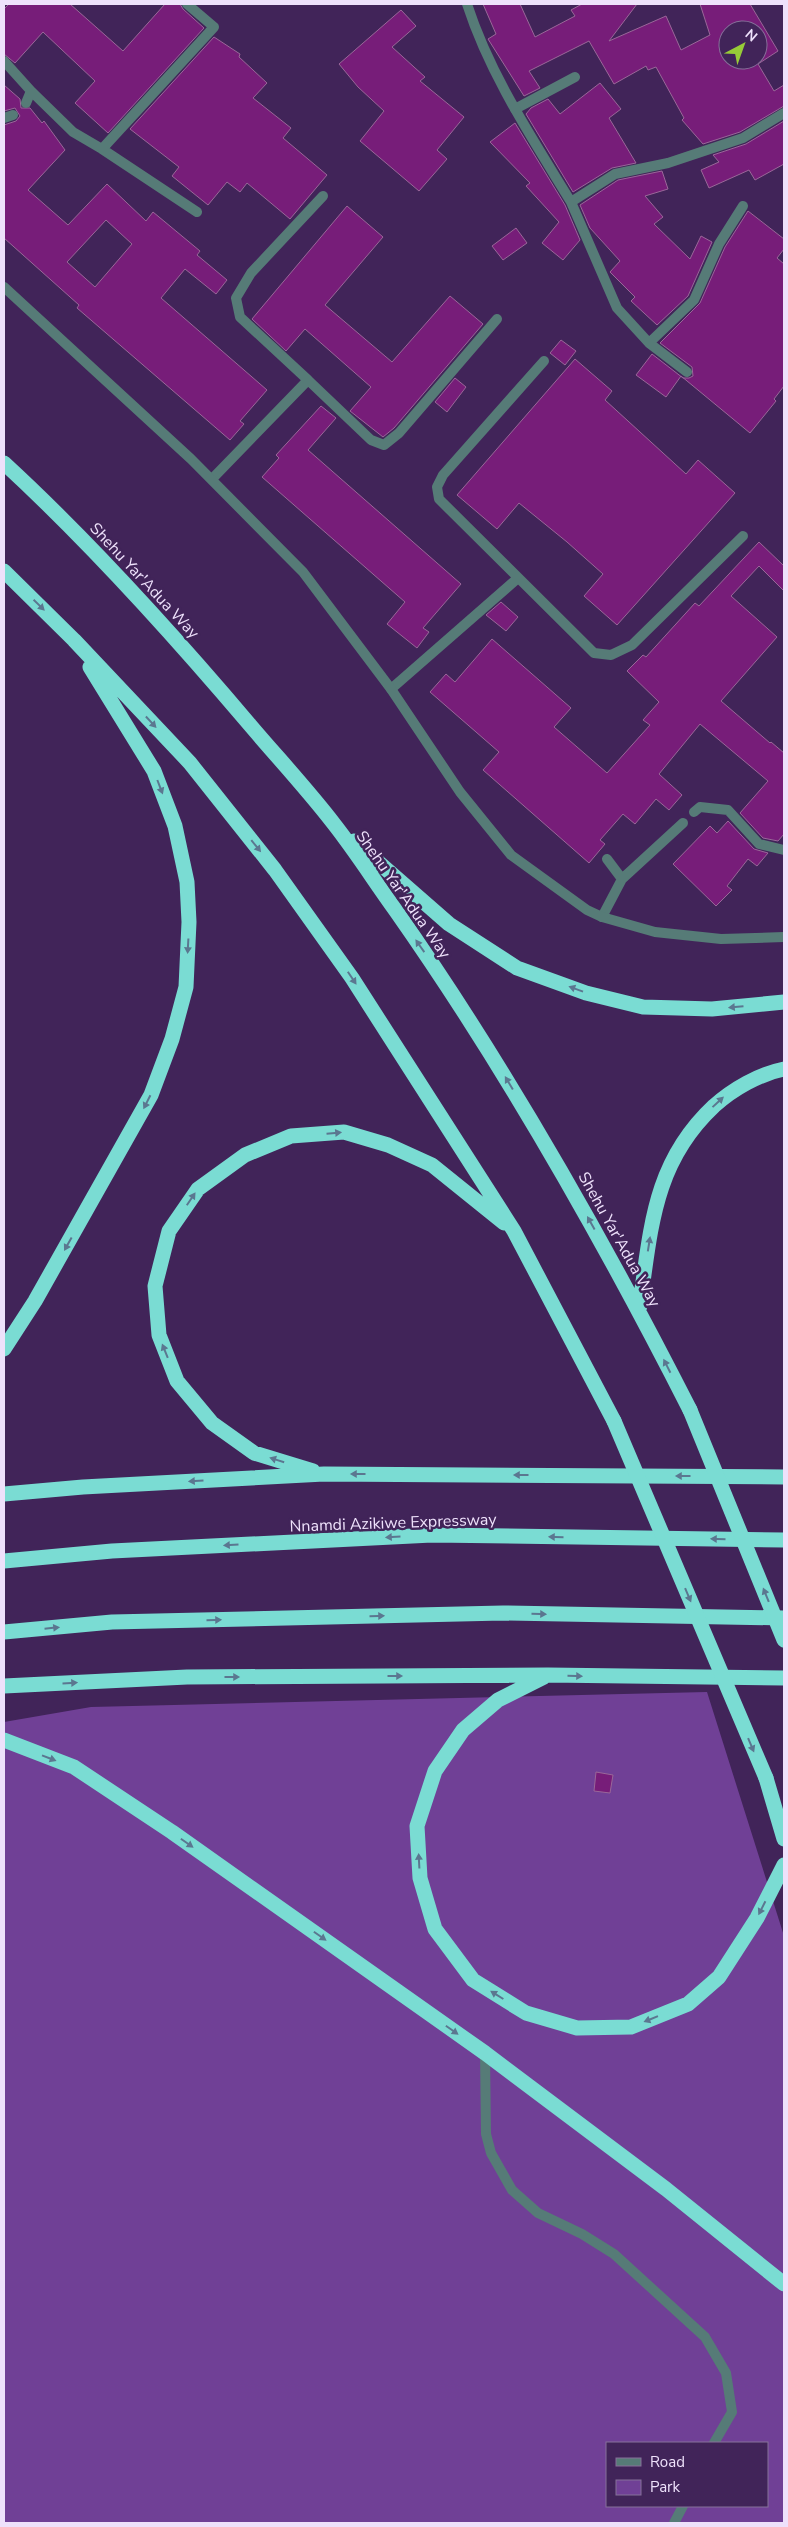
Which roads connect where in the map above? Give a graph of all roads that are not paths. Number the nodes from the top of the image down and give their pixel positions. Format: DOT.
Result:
graph roads {
  1 [pos="187,4"];
  2 [pos="467,4"];
  3 [pos="4,61"];
  4 [pos="575,76"];
  5 [pos="31,91"];
  6 [pos="26,104"];
  7 [pos="515,110"];
  8 [pos="784,113"];
  9 [pos="102,149"];
  10 [pos="323,196"];
  11 [pos="571,202"];
  12 [pos="743,206"];
  13 [pos="197,212"];
  14 [pos="4,287"];
  15 [pos="497,319"];
  16 [pos="648,343"];
  17 [pos="544,361"];
  18 [pos="687,372"];
  19 [pos="308,380"];
  20 [pos="4,463"];
  21 [pos="212,479"];
  22 [pos="743,536"];
  23 [pos="4,571"];
  24 [pos="518,578"];
  25 [pos="74,640"];
  26 [pos="391,689"];
  27 [pos="694,812"];
  28 [pos="683,823"];
  29 [pos="334,825"];
  30 [pos="784,850"];
  31 [pos="607,860"];
  32 [pos="622,879"];
  33 [pos="602,917"];
  34 [pos="784,937"];
  35 [pos="784,1002"];
  36 [pos="784,1069"];
  37 [pos="514,1230"];
  38 [pos="639,1310"];
  39 [pos="4,1349"];
  40 [pos="324,1474"];
  41 [pos="784,1477"];
  42 [pos="4,1494"];
  43 [pos="784,1540"];
  44 [pos="4,1562"];
  45 [pos="784,1618"];
  46 [pos="4,1632"];
  47 [pos="784,1640"];
  48 [pos="548,1675"];
  49 [pos="784,1678"];
  50 [pos="4,1686"];
  51 [pos="4,1740"];
  52 [pos="784,1839"];
  53 [pos="784,1865"];
  54 [pos="485,2053"];
  55 [pos="784,2284"];
  56 [pos="715,2442"];
  57 [pos="682,2507"];
  58 [pos="674,2523"];
  1 -- 9 [label="street"];
  2 -- 7 [label="street"];
  3 -- 5 [label="street"];
  4 -- 7 [label="street"];
  5 -- 6 [label="street"];
  5 -- 9 [label="street"];
  7 -- 11 [label="street"];
  8 -- 11 [label="street"];
  9 -- 13 [label="street"];
  10 -- 19 [label="street"];
  11 -- 16 [label="street"];
  12 -- 16 [label="street"];
  14 -- 21 [label="street"];
  15 -- 19 [label="street"];
  16 -- 18 [label="street"];
  17 -- 24 [label="street"];
  19 -- 21 [label="street"];
  20 -- 29 [label="highway, Shehu Yar'Adua Way"];
  21 -- 26 [label="street"];
  22 -- 24 [label="street"];
  23 -- 25 [label="highway, one-way"];
  24 -- 26 [label="street"];
  25 -- 37 [label="highway, one-way"];
  25 -- 39 [label="highway, one-way"];
  26 -- 33 [label="street"];
  27 -- 30 [label="street"];
  28 -- 32 [label="street"];
  35 -- 29 [label="highway, one-way"];
  38 -- 29 [label="highway, Shehu Yar'Adua Way, one-way"];
  31 -- 32 [label="street"];
  32 -- 33 [label="street"];
  33 -- 34 [label="street"];
  38 -- 36 [label="highway, one-way"];
  40 -- 37 [label="highway, one-way"];
  37 -- 52 [label="highway, one-way, bridge"];
  47 -- 38 [label="highway, Shehu Yar'Adua Way, one-way, bridge"];
  41 -- 40 [label="highway, one-way"];
  40 -- 42 [label="highway, one-way"];
  43 -- 44 [label="highway, Nnamdi Azikiwe Expressway, one-way"];
  46 -- 45 [label="highway, one-way"];
  48 -- 49 [label="highway, one-way"];
  50 -- 48 [label="highway, one-way"];
  53 -- 48 [label="highway, one-way"];
  51 -- 54 [label="highway, one-way"];
  54 -- 55 [label="highway"];
  54 -- 56 [label="street"];
  57 -- 58 [label="street"];
}
